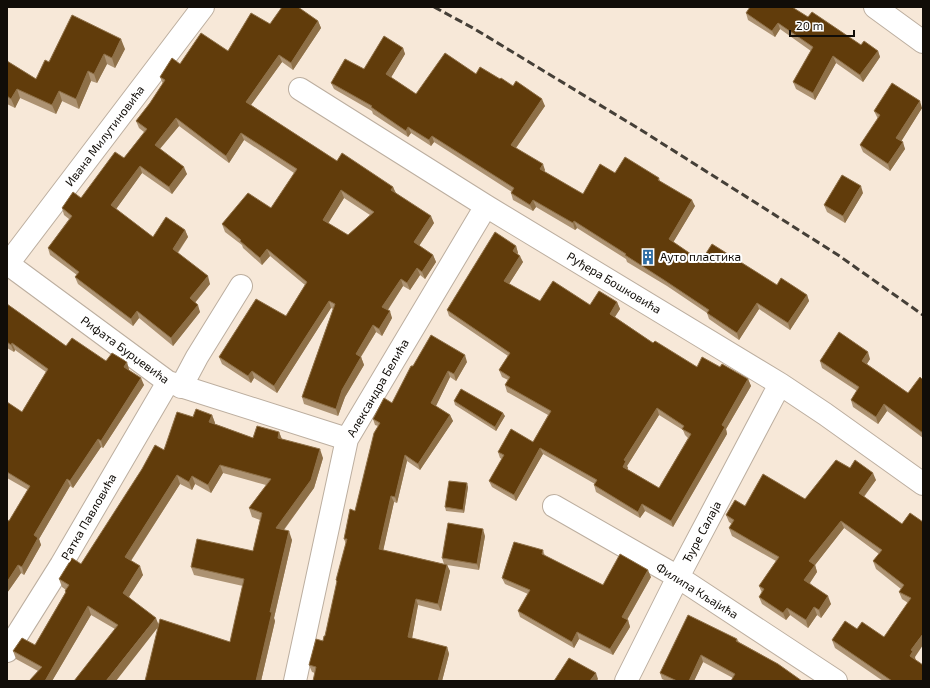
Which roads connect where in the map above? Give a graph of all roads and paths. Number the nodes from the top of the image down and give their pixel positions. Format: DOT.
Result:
graph roads {
  1 [pos="203,7"];
  2 [pos="875,7"];
  3 [pos="923,42"];
  4 [pos="300,89"];
  5 [pos="486,206"];
  6 [pos="7,264"];
  7 [pos="241,286"];
  8 [pos="780,384"];
  9 [pos="175,385"];
  10 [pos="347,439"];
  11 [pos="923,484"];
  12 [pos="554,506"];
  13 [pos="678,577"];
  14 [pos="7,651"];
  15 [pos="295,681"];
  16 [pos="626,681"];
  17 [pos="836,681"];
  1 -- 6 [label="street, Ивана Милутиновића"];
  2 -- 3 [label="street"];
  4 -- 5 [label="street, Руђера Бошковића"];
  5 -- 8 [label="street, Руђера Бошковића"];
  5 -- 10 [label="street, Александра Белића"];
  6 -- 9 [label="street, Рифата Бурџевића"];
  7 -- 9 [label="street, Ратка Павловића"];
  8 -- 11 [label="street, Руђера Бошковића"];
  8 -- 13 [label="street, Ђуре Салаја"];
  9 -- 10 [label="street, Рифата Бурџевића"];
  9 -- 14 [label="street, Ратка Павловића"];
  10 -- 15 [label="street, Александра Белића"];
  12 -- 13 [label="street, Филипа Кљајића"];
  13 -- 16 [label="street, Ђуре Салаја"];
  13 -- 17 [label="street, Филипа Кљајића"];
}
